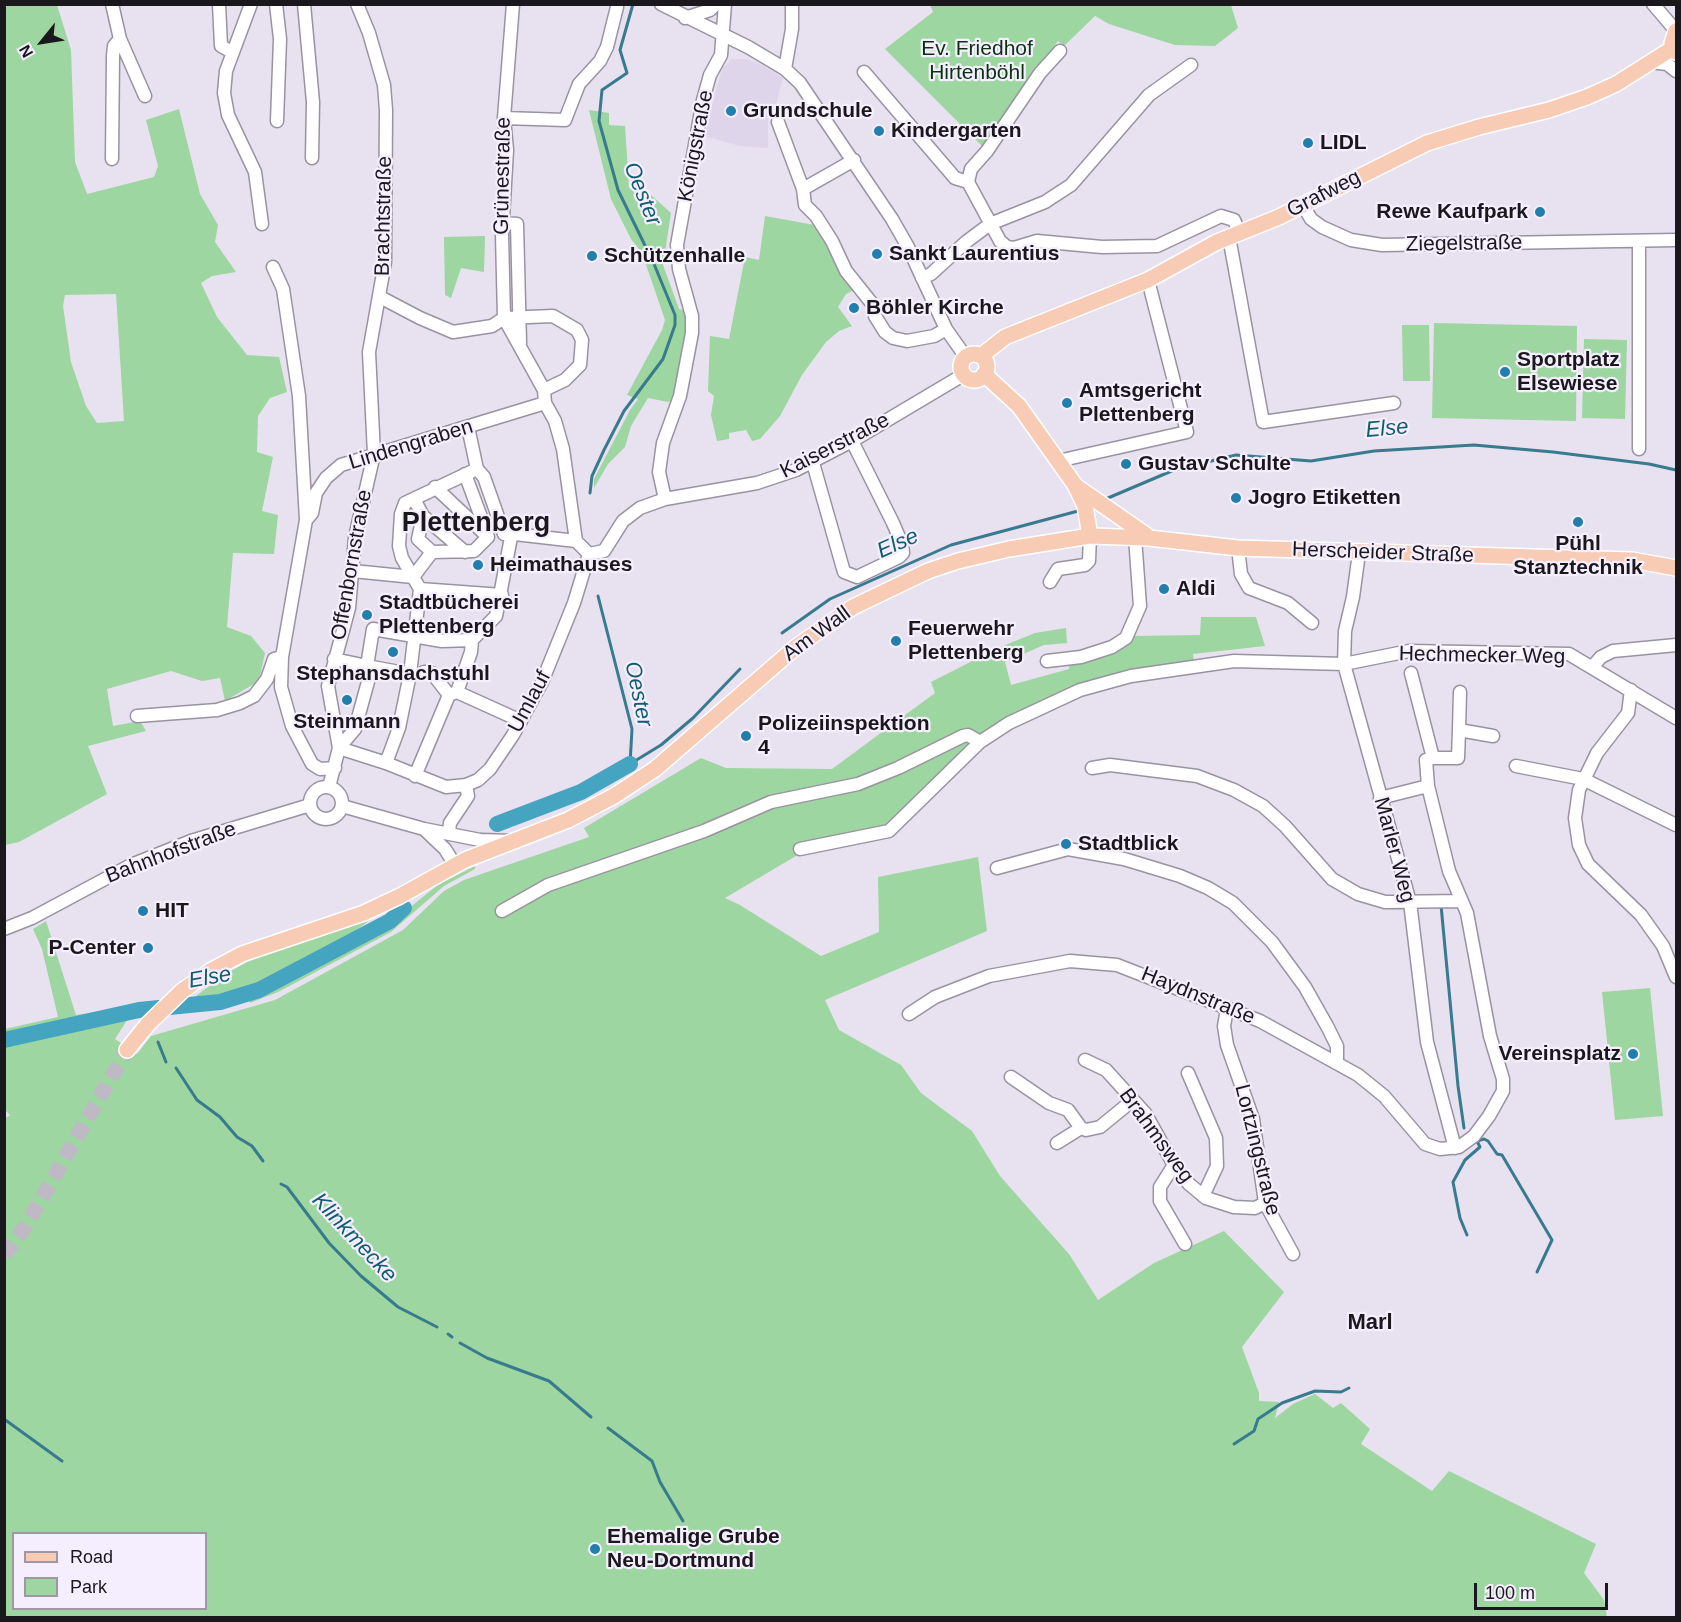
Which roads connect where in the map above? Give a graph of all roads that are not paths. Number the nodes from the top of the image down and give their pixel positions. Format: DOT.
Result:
graph roads {
  1 [pos="112,4"];
  2 [pos="219,4"];
  3 [pos="251,4"];
  4 [pos="276,4"];
  5 [pos="304,4"];
  6 [pos="357,4"];
  7 [pos="513,4"];
  8 [pos="661,4"];
  9 [pos="716,4"];
  10 [pos="725,4"];
  11 [pos="792,4"];
  12 [pos="1653,4"];
  13 [pos="617,7"];
  14 [pos="685,18"];
  15 [pos="1676,31"];
  16 [pos="723,35"];
  17 [pos="120,39"];
  18 [pos="1675,50"];
  19 [pos="1060,51"];
  20 [pos="232,52"];
  21 [pos="1650,62"];
  22 [pos="1191,65"];
  23 [pos="785,69"];
  24 [pos="1677,71"];
  25 [pos="864,72"];
  26 [pos="145,96"];
  27 [pos="504,118"];
  28 [pos="565,120"];
  29 [pos="579,120"];
  30 [pos="278,122"];
  31 [pos="778,122"];
  32 [pos="312,158"];
  33 [pos="112,159"];
  34 [pos="854,160"];
  35 [pos="968,182"];
  36 [pos="803,189"];
  37 [pos="1303,205"];
  38 [pos="503,223"];
  39 [pos="262,224"];
  40 [pos="990,224"];
  41 [pos="1234,234"];
  42 [pos="1677,240"];
  43 [pos="1639,241"];
  44 [pos="273,267"];
  45 [pos="922,278"];
  46 [pos="1148,280"];
  47 [pos="380,297"];
  48 [pos="504,318"];
  49 [pos="519,318"];
  50 [pos="946,329"];
  51 [pos="520,344"];
  52 [pos="965,356"];
  53 [pos="981,356"];
  54 [pos="984,374"];
  55 [pos="963,375"];
  56 [pos="544,390"];
  57 [pos="545,403"];
  58 [pos="1394,403"];
  59 [pos="468,427"];
  60 [pos="852,441"];
  61 [pos="1639,449"];
  62 [pos="374,454"];
  63 [pos="1058,461"];
  64 [pos="813,463"];
  65 [pos="471,471"];
  66 [pos="1075,485"];
  67 [pos="435,487"];
  68 [pos="414,499"];
  69 [pos="665,499"];
  70 [pos="1097,502"];
  71 [pos="423,516"];
  72 [pos="306,520"];
  73 [pos="508,533"];
  74 [pos="1090,536"];
  75 [pos="488,537"];
  76 [pos="1142,537"];
  77 [pos="418,539"];
  78 [pos="576,541"];
  79 [pos="399,546"];
  80 [pos="1238,548"];
  81 [pos="432,552"];
  82 [pos="465,552"];
  83 [pos="1359,553"];
  84 [pos="589,554"];
  85 [pos="1677,568"];
  86 [pos="354,572"];
  87 [pos="412,577"];
  88 [pos="1050,582"];
  89 [pos="420,589"];
  90 [pos="501,595"];
  91 [pos="1312,623"];
  92 [pos="416,637"];
  93 [pos="472,640"];
  94 [pos="1677,645"];
  95 [pos="282,657"];
  96 [pos="334,659"];
  97 [pos="1047,661"];
  98 [pos="1344,664"];
  99 [pos="370,666"];
  100 [pos="1593,666"];
  101 [pos="415,671"];
  102 [pos="1412,673"];
  103 [pos="1631,690"];
  104 [pos="1460,692"];
  105 [pos="453,693"];
  106 [pos="137,716"];
  107 [pos="1677,718"];
  108 [pos="521,721"];
  109 [pos="1459,730"];
  110 [pos="1493,736"];
  111 [pos="980,742"];
  112 [pos="339,748"];
  113 [pos="1434,758"];
  114 [pos="386,763"];
  115 [pos="1516,766"];
  116 [pos="335,768"];
  117 [pos="1092,768"];
  118 [pos="415,776"];
  119 [pos="1583,778"];
  120 [pos="466,785"];
  121 [pos="1428,786"];
  122 [pos="329,787"];
  123 [pos="1380,798"];
  124 [pos="310,805"];
  125 [pos="342,806"];
  126 [pos="1677,825"];
  127 [pos="424,829"];
  128 [pos="448,832"];
  129 [pos="516,841"];
  130 [pos="800,849"];
  131 [pos="460,862"];
  132 [pos="997,868"];
  133 [pos="1461,901"];
  134 [pos="1410,902"];
  135 [pos="502,911"];
  136 [pos="4,929"];
  137 [pos="1677,977"];
  138 [pos="1227,1009"];
  139 [pos="909,1014"];
  140 [pos="127,1050"];
  141 [pos="1085,1060"];
  142 [pos="1337,1063"];
  143 [pos="1188,1073"];
  144 [pos="1011,1077"];
  145 [pos="1133,1100"];
  146 [pos="1081,1128"];
  147 [pos="1057,1143"];
  148 [pos="1455,1148"];
  149 [pos="1174,1165"];
  150 [pos="1203,1196"];
  151 [pos="1265,1203"];
  152 [pos="1185,1244"];
  153 [pos="1293,1254"];
  1 -- 17 [label="street"];
  2 -- 20 [label="street"];
  3 -- 20 [label="street"];
  4 -- 30 [label="street"];
  5 -- 32 [label="street"];
  6 -- 47 [label="street, Brachtstraße"];
  7 -- 27 [label="street, Grünestraße"];
  8 -- 14 [label="street"];
  9 -- 14 [label="street"];
  10 -- 16 [label="street, Königstraße"];
  11 -- 23 [label="street"];
  12 -- 15 [label="street"];
  13 -- 28 [label="street"];
  14 -- 16 [label="street"];
  15 -- 18 [label="main road, Grafweg"];
  16 -- 23 [label="street"];
  16 -- 69 [label="street, Königstraße"];
  17 -- 26 [label="street"];
  17 -- 33 [label="street"];
  18 -- 21 [label="main road, Grafweg"];
  19 -- 35 [label="street"];
  20 -- 39 [label="street"];
  21 -- 24 [label="street"];
  21 -- 37 [label="main road, Grafweg"];
  22 -- 40 [label="street"];
  23 -- 34 [label="street"];
  25 -- 35 [label="street"];
  27 -- 28 [label="street"];
  27 -- 38 [label="street, Grünestraße"];
  28 -- 29 [label="street"];
  31 -- 36 [label="street"];
  34 -- 36 [label="street"];
  34 -- 45 [label="street"];
  35 -- 40 [label="street"];
  36 -- 50 [label="street"];
  37 -- 41 [label="main road, Grafweg"];
  37 -- 43 [label="street, Ziegelstraße"];
  38 -- 48 [label="street, Grünestraße"];
  38 -- 49 [label="street"];
  40 -- 41 [label="street"];
  40 -- 45 [label="street"];
  41 -- 46 [label="main road, Grafweg"];
  41 -- 58 [label="street"];
  42 -- 43 [label="street, Ziegelstraße"];
  43 -- 61 [label="street"];
  44 -- 72 [label="street"];
  45 -- 50 [label="street"];
  46 -- 53 [label="main road, Grafweg"];
  46 -- 63 [label="street"];
  47 -- 48 [label="street, Brachtstraße"];
  47 -- 62 [label="street, Offenbornstraße"];
  48 -- 49 [label="street"];
  48 -- 51 [label="street"];
  49 -- 51 [label="street"];
  49 -- 56 [label="street"];
  50 -- 52 [label="street"];
  51 -- 56 [label="street"];
  52 -- 53 [label="main road"];
  52 -- 55 [label="main road"];
  53 -- 54 [label="main road"];
  54 -- 55 [label="main road"];
  54 -- 63 [label="main road"];
  55 -- 60 [label="street, Kaiserstraße"];
  56 -- 57 [label="street"];
  57 -- 59 [label="street, Lindengraben"];
  57 -- 78 [label="street"];
  59 -- 62 [label="street, Lindengraben"];
  59 -- 65 [label="street"];
  60 -- 64 [label="street, Kaiserstraße"];
  60 -- 64 [label="street"];
  62 -- 72 [label="street, Lindengraben"];
  62 -- 86 [label="street, Offenbornstraße"];
  63 -- 66 [label="main road"];
  64 -- 69 [label="street, Kaiserstraße"];
  65 -- 67 [label="street"];
  65 -- 73 [label="street"];
  65 -- 75 [label="street"];
  66 -- 70 [label="main road"];
  66 -- 74 [label="main road"];
  67 -- 68 [label="street"];
  67 -- 75 [label="street"];
  68 -- 71 [label="street"];
  68 -- 79 [label="street"];
  69 -- 84 [label="street, Kaiserstraße"];
  70 -- 74 [label="main road"];
  70 -- 76 [label="main road"];
  71 -- 77 [label="street"];
  71 -- 82 [label="street"];
  72 -- 95 [label="street"];
  73 -- 75 [label="street"];
  73 -- 78 [label="street"];
  73 -- 90 [label="street"];
  74 -- 76 [label="main road, Herscheider Straße"];
  74 -- 88 [label="street"];
  74 -- 129 [label="main road, Am Wall"];
  75 -- 82 [label="street"];
  76 -- 80 [label="main road, Herscheider Straße"];
  76 -- 97 [label="street"];
  77 -- 79 [label="street"];
  77 -- 81 [label="street"];
  78 -- 84 [label="street"];
  79 -- 87 [label="street"];
  80 -- 83 [label="main road, Herscheider Straße"];
  80 -- 91 [label="street"];
  81 -- 82 [label="street"];
  81 -- 87 [label="street"];
  83 -- 85 [label="main road, Herscheider Straße"];
  83 -- 98 [label="street, Marler Weg"];
  84 -- 108 [label="street, Umlauf"];
  86 -- 87 [label="street"];
  86 -- 96 [label="street, Offenbornstraße"];
  87 -- 89 [label="street"];
  89 -- 90 [label="street"];
  89 -- 92 [label="street"];
  90 -- 93 [label="street"];
  92 -- 93 [label="street"];
  92 -- 99 [label="street"];
  92 -- 101 [label="street"];
  93 -- 105 [label="street"];
  94 -- 100 [label="street"];
  95 -- 106 [label="street"];
  95 -- 116 [label="street"];
  96 -- 99 [label="street"];
  96 -- 112 [label="street, Offenbornstraße"];
  98 -- 100 [label="street, Hechmecker Weg"];
  98 -- 111 [label="street, Hechmecker Weg"];
  98 -- 123 [label="street, Marler Weg"];
  99 -- 101 [label="street"];
  99 -- 112 [label="street"];
  100 -- 103 [label="street, Hechmecker Weg"];
  101 -- 105 [label="street"];
  101 -- 114 [label="street"];
  102 -- 113 [label="street"];
  103 -- 107 [label="street, Hechmecker Weg"];
  103 -- 119 [label="street"];
  104 -- 109 [label="street"];
  105 -- 108 [label="street"];
  105 -- 118 [label="street"];
  108 -- 120 [label="street, Umlauf"];
  109 -- 110 [label="street"];
  109 -- 113 [label="street"];
  111 -- 130 [label="street, Hechmecker Weg"];
  111 -- 135 [label="street"];
  112 -- 114 [label="street"];
  112 -- 116 [label="street"];
  113 -- 121 [label="street"];
  114 -- 118 [label="street"];
  115 -- 119 [label="street"];
  116 -- 122 [label="street"];
  117 -- 134 [label="street"];
  118 -- 120 [label="street"];
  119 -- 126 [label="street"];
  119 -- 137 [label="street"];
  120 -- 128 [label="street"];
  121 -- 123 [label="street"];
  121 -- 133 [label="street"];
  122 -- 124 [label="street"];
  122 -- 125 [label="street"];
  123 -- 134 [label="street, Marler Weg"];
  124 -- 125 [label="street"];
  124 -- 136 [label="street, Bahnhofstraße"];
  125 -- 127 [label="street, Am Wall"];
  127 -- 128 [label="street, Am Wall"];
  127 -- 131 [label="street, Am Wall"];
  128 -- 129 [label="street, Am Wall"];
  128 -- 131 [label="street"];
  129 -- 131 [label="main road, Am Wall"];
  131 -- 140 [label="main road"];
  132 -- 142 [label="street"];
  133 -- 134 [label="street"];
  133 -- 148 [label="street"];
  134 -- 148 [label="street, Marler Weg"];
  138 -- 139 [label="street, Haydnstraße"];
  138 -- 142 [label="street, Haydnstraße"];
  138 -- 151 [label="street, Lortzingstraße"];
  141 -- 145 [label="street, Brahmsweg"];
  142 -- 148 [label="street, Haydnstraße"];
  143 -- 150 [label="street"];
  144 -- 146 [label="street"];
  145 -- 146 [label="street"];
  145 -- 149 [label="street, Brahmsweg"];
  146 -- 147 [label="street"];
  149 -- 150 [label="street, Brahmsweg"];
  149 -- 152 [label="street"];
  150 -- 151 [label="street, Brahmsweg"];
  151 -- 153 [label="street, Lortzingstraße"];
}
